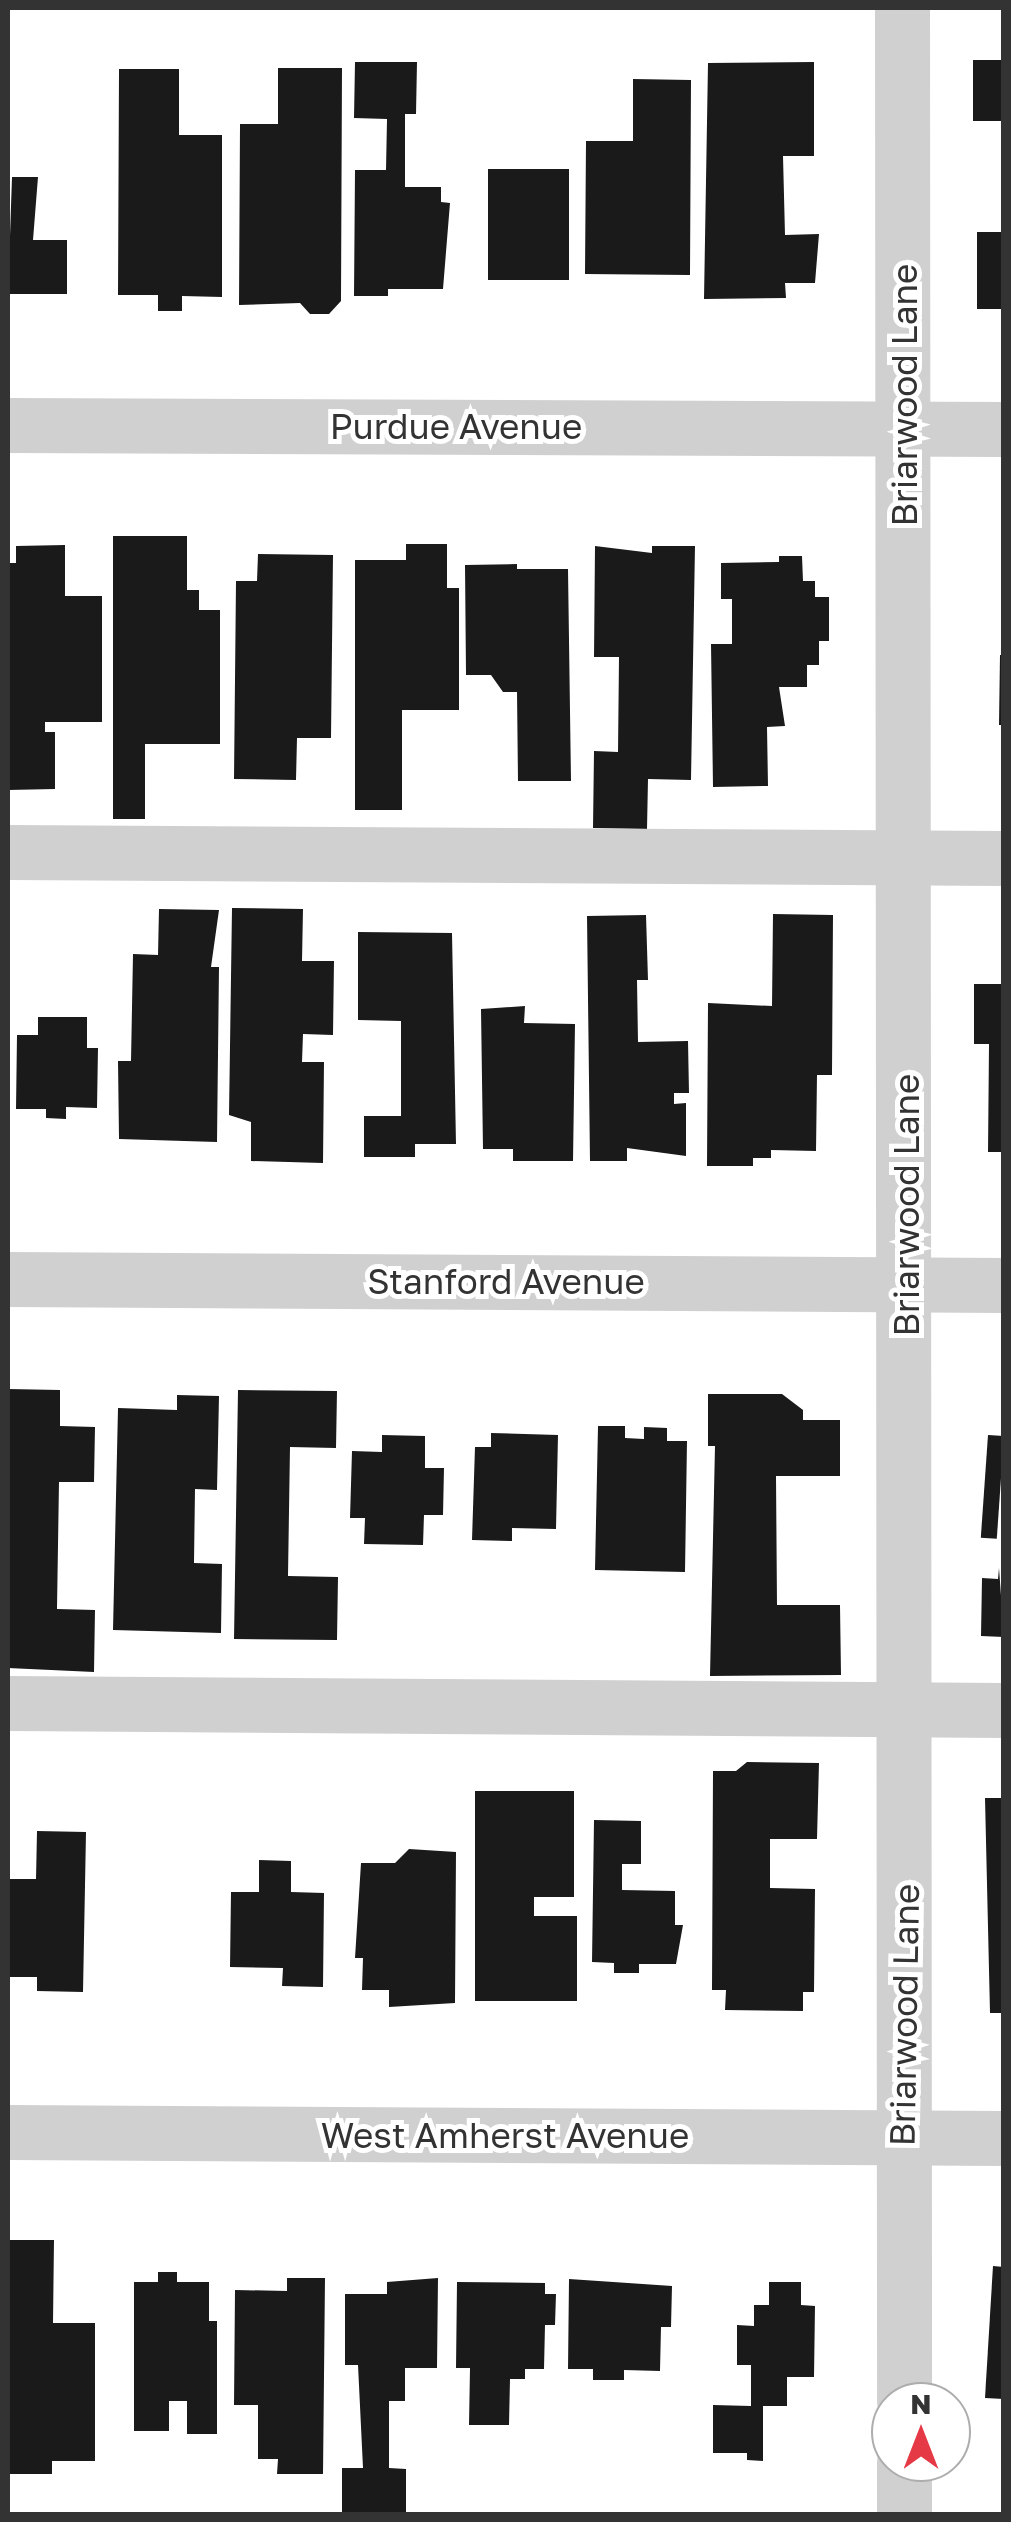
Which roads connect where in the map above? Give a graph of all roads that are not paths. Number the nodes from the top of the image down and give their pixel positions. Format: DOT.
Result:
graph roads {
  1 [pos="902,8"];
  2 [pos="8,424"];
  3 [pos="904,428"];
  4 [pos="1004,429"];
  5 [pos="8,852"];
  6 [pos="905,857"];
  7 [pos="1004,858"];
  8 [pos="8,1278"];
  9 [pos="907,1284"];
  10 [pos="1004,1285"];
  11 [pos="8,1703"];
  12 [pos="907,1708"];
  13 [pos="1004,1710"];
  14 [pos="8,2132"];
  15 [pos="902,2138"];
  16 [pos="1004,2138"];
  17 [pos="904,2382"];
  18 [pos="904,2482"];
  19 [pos="904,2514"];
  1 -- 3 [label="street, Briarwood Lane"];
  2 -- 3 [label="street, Purdue Avenue"];
  3 -- 4 [label="street, Purdue Avenue"];
  3 -- 6 [label="street, Briarwood Lane"];
  5 -- 6 [label="street"];
  6 -- 7 [label="street"];
  6 -- 9 [label="street, Briarwood Lane"];
  8 -- 9 [label="street, Stanford Avenue"];
  9 -- 10 [label="street, Stanford Avenue"];
  9 -- 12 [label="street, Briarwood Lane"];
  11 -- 12 [label="street"];
  12 -- 13 [label="street"];
  12 -- 15 [label="street, Briarwood Lane"];
  14 -- 15 [label="street, West Amherst Avenue"];
  15 -- 16 [label="street, West Amherst Avenue"];
  15 -- 17 [label="street, Briarwood Lane"];
  18 -- 19 [label="street"];
}
